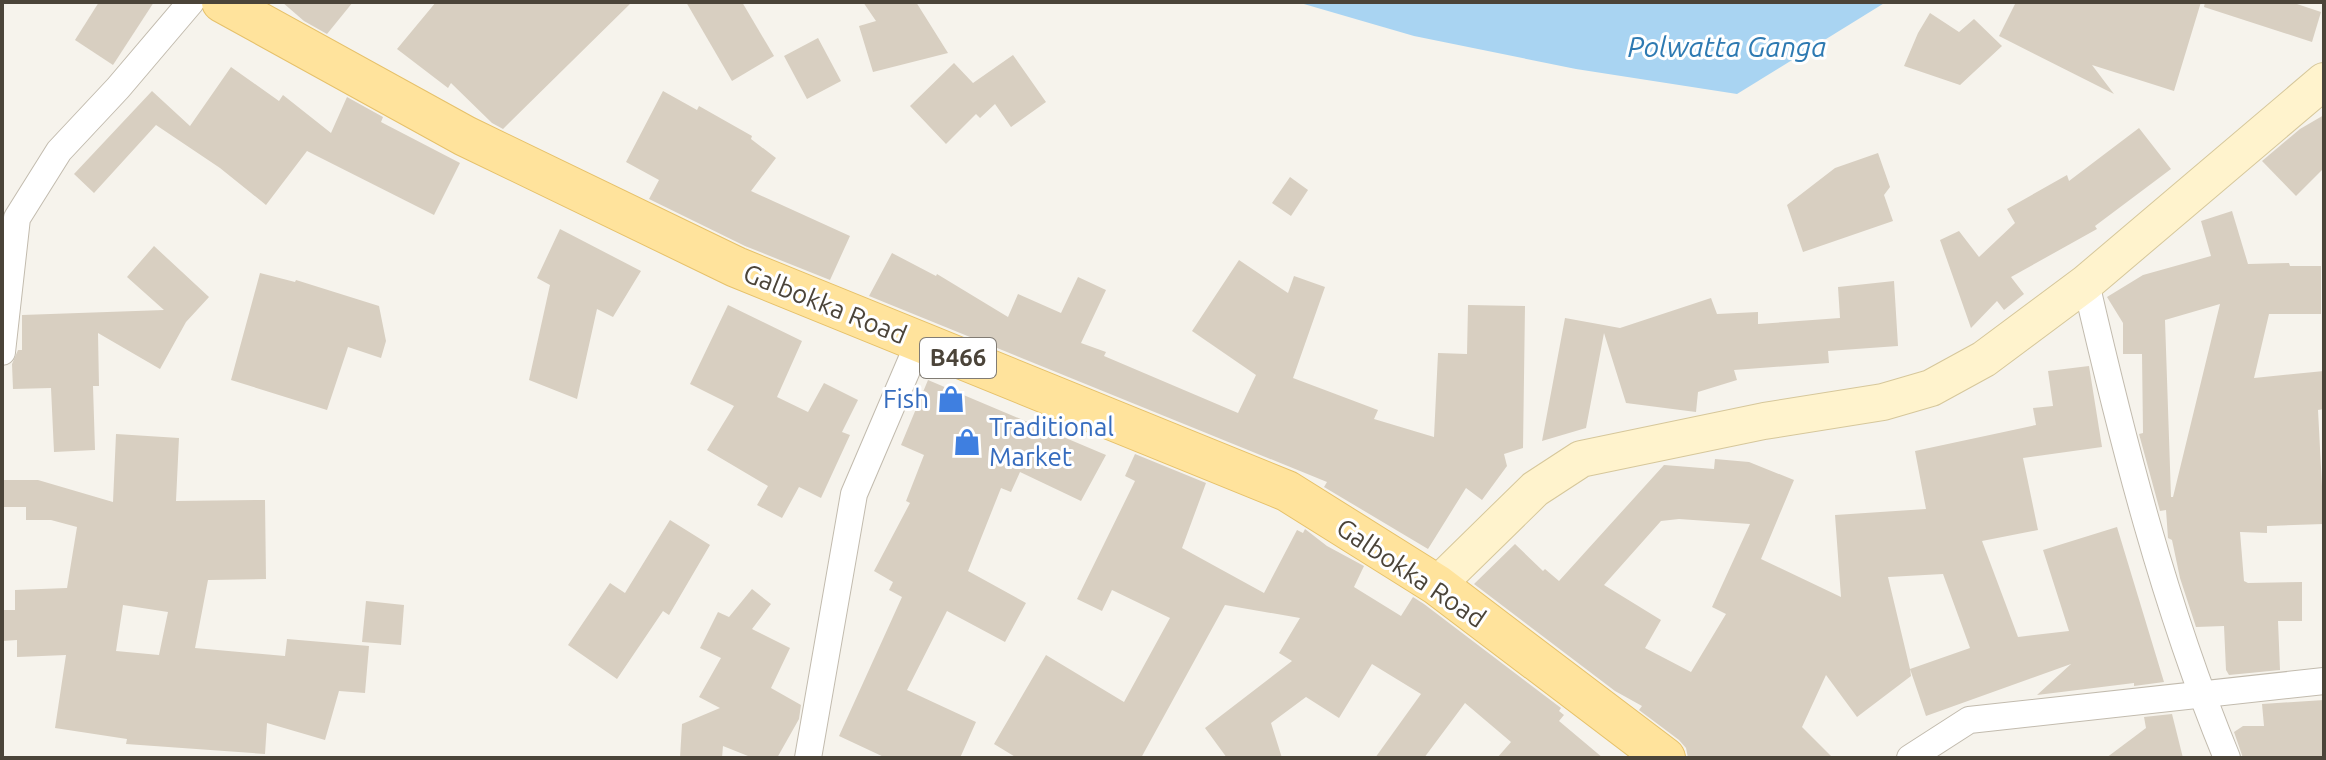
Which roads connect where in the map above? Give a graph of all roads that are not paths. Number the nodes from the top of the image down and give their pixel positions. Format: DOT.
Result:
graph roads {
  1 [pos="191,2"];
  2 [pos="222,2"];
  3 [pos="2324,81"];
  4 [pos="2086,283"];
  5 [pos="919,342"];
  6 [pos="2,352"];
  7 [pos="1437,585"];
  8 [pos="2324,681"];
  9 [pos="2201,695"];
  10 [pos="1645,753"];
  11 [pos="808,758"];
  12 [pos="1910,758"];
  13 [pos="2227,758"];
  1 -- 6 [label="street"];
  2 -- 5 [label="main road, Galbokka Road / B466"];
  3 -- 4 [label="main road"];
  4 -- 7 [label="main road"];
  4 -- 9 [label="street"];
  5 -- 7 [label="main road, Galbokka Road / B466"];
  5 -- 11 [label="street"];
  7 -- 10 [label="main road, Galbokka Road / B466"];
  8 -- 9 [label="street"];
  9 -- 12 [label="street"];
  9 -- 13 [label="street"];
}
